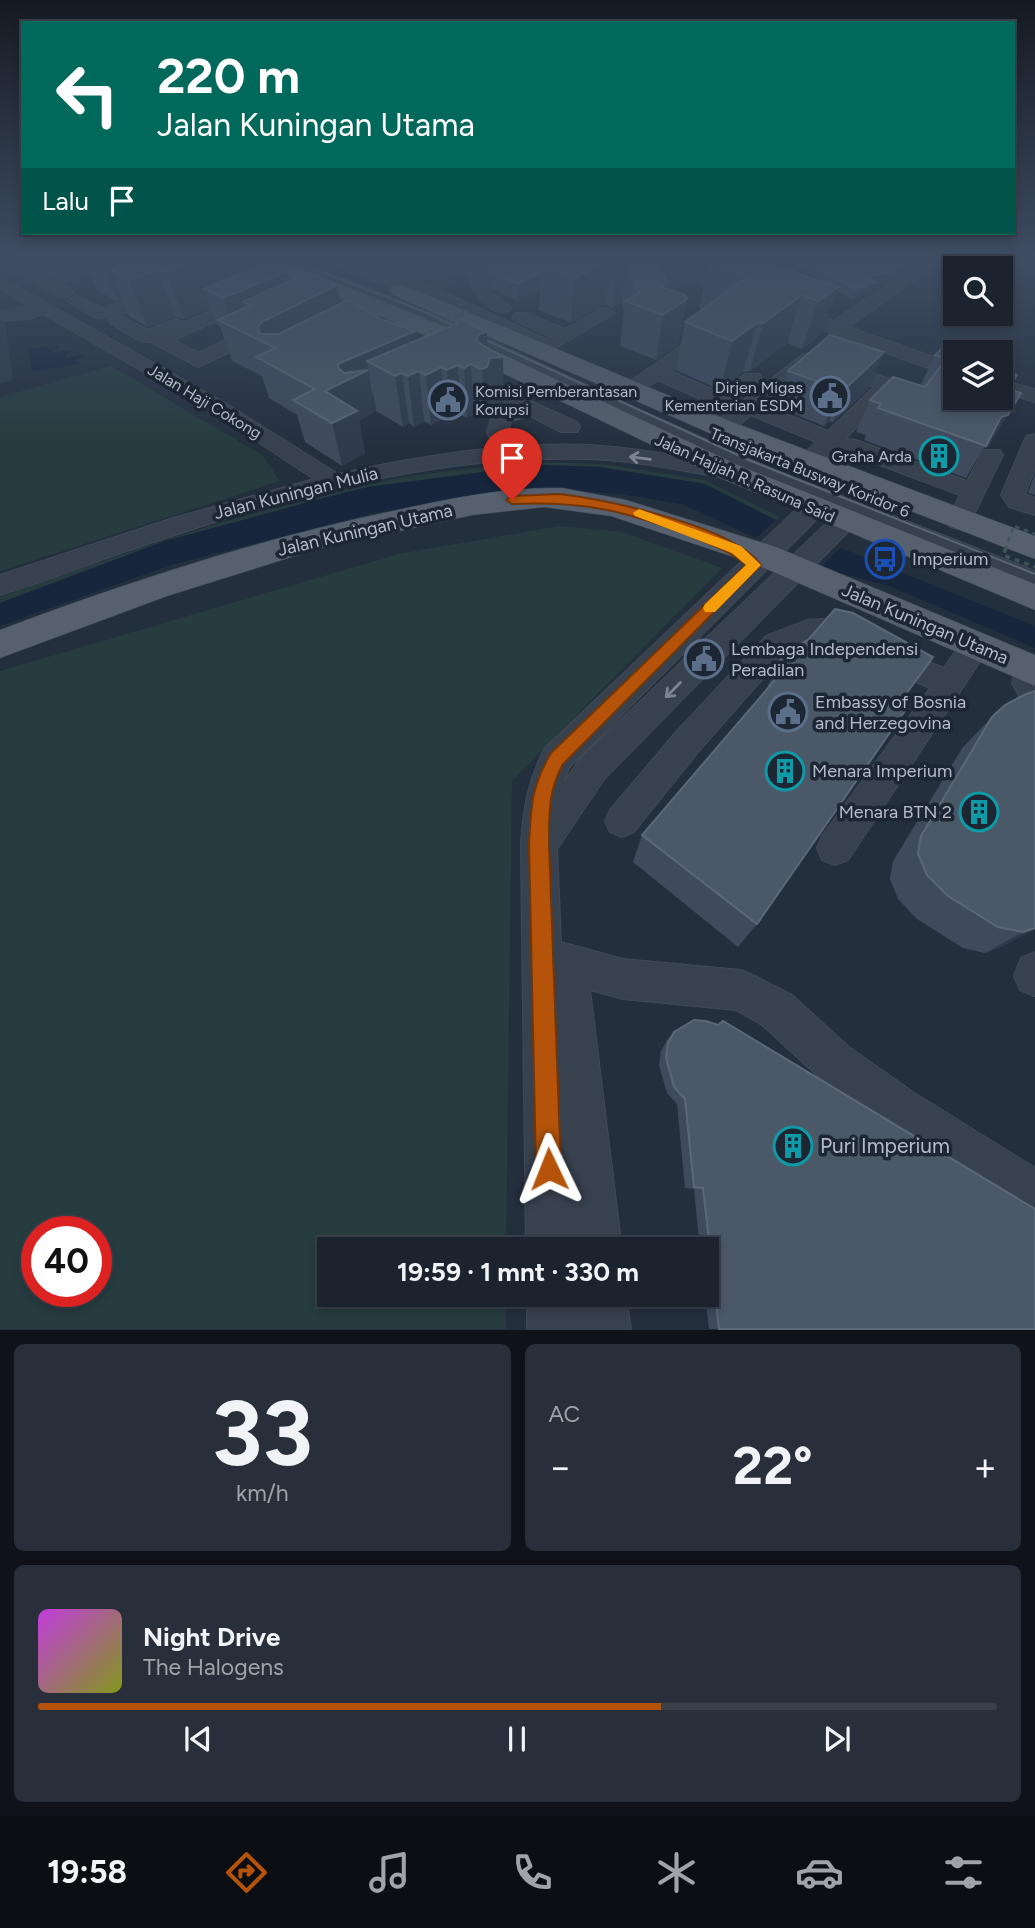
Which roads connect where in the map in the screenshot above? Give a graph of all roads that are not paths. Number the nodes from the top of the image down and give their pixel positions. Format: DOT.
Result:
graph roads {
  1 [pos="68,324"];
  2 [pos="124,324"];
  3 [pos="176,324"];
  4 [pos="191,324"];
  5 [pos="403,324"];
  6 [pos="412,324"];
  7 [pos="439,324"];
  8 [pos="448,324"];
  9 [pos="500,324"];
  10 [pos="531,324"];
  11 [pos="587,324"];
  12 [pos="806,324"];
  13 [pos="853,324"];
  14 [pos="389,334"];
  15 [pos="709,335"];
  16 [pos="566,336"];
  17 [pos="838,336"];
  18 [pos="507,356"];
  19 [pos="767,367"];
  20 [pos="943,367"];
  21 [pos="656,372"];
  22 [pos="173,381"];
  23 [pos="545,385"];
  24 [pos="628,387"];
  25 [pos="490,389"];
  26 [pos="1013,390"];
  27 [pos="1035,396"];
  28 [pos="748,406"];
  29 [pos="872,413"];
  30 [pos="715,416"];
  31 [pos="515,421"];
  32 [pos="569,426"];
  33 [pos="631,427"];
  34 [pos="1035,441"];
  35 [pos="839,443"];
  36 [pos="602,453"];
  37 [pos="992,455"];
  38 [pos="819,467"];
  39 [pos="728,471"];
  40 [pos="332,480"];
  41 [pos="974,492"];
  42 [pos="1027,504"];
  43 [pos="805,516"];
  44 [pos="959,520"];
  45 [pos="836,530"];
  46 [pos="1003,537"];
  47 [pos="1035,548"];
  48 [pos="1035,560"];
  49 [pos="773,561"];
  50 [pos="1035,582"];
  51 [pos="0,585"];
  52 [pos="1035,598"];
  53 [pos="706,612"];
  54 [pos="737,626"];
  55 [pos="0,644"];
  56 [pos="776,645"];
  57 [pos="965,662"];
  58 [pos="1032,681"];
  59 [pos="649,714"];
  60 [pos="687,742"];
  61 [pos="622,821"];
  62 [pos="539,845"];
  63 [pos="835,848"];
  64 [pos="554,959"];
  65 [pos="1035,1195"];
  66 [pos="551,1237"];
  67 [pos="596,1237"];
  68 [pos="552,1307"];
  69 [pos="602,1307"];
  70 [pos="553,1329"];
  71 [pos="605,1329"];
  1 -- 22 [label="street, Jalan Haji Cokong"];
  2 -- 3 [label="street"];
  4 -- 22 [label="street"];
  5 -- 14 [label="street"];
  6 -- 18 [label="main road, Jalan Hajjah R. Rasuna Said"];
  7 -- 18 [label="street, Transjakarta Busway Koridor 6"];
  8 -- 18 [label="main road, Jalan Hajjah R. Rasuna Said"];
  9 -- 18 [label="street, Jalan Hajjah R. Rasuna Said"];
  10 -- 16 [label="street"];
  11 -- 16 [label="street"];
  12 -- 17 [label="street"];
  13 -- 17 [label="street"];
  15 -- 21 [label="street"];
  16 -- 18 [label="street"];
  17 -- 20 [label="street"];
  18 -- 23 [label="main road, Jalan Hajjah R. Rasuna Said"];
  18 -- 24 [label="main road, Jalan Hajjah R. Rasuna Said"];
  18 -- 48 [label="street, Transjakarta Busway Koridor 6"];
  18 -- 50 [label="street, Transjakarta Busway Koridor 6"];
  19 -- 30 [label="street"];
  21 -- 24 [label="street"];
  21 -- 30 [label="street"];
  22 -- 40 [label="street, Jalan Haji Cokong"];
  23 -- 31 [label="street"];
  23 -- 33 [label="main road, Jalan Hajjah R. Rasuna Said"];
  24 -- 30 [label="main road, Jalan Hajjah R. Rasuna Said"];
  25 -- 31 [label="street"];
  26 -- 27 [label="street"];
  28 -- 30 [label="street"];
  28 -- 35 [label="street"];
  28 -- 35 [label="street"];
  29 -- 35 [label="street"];
  30 -- 38 [label="main road, Jalan Hajjah R. Rasuna Said"];
  31 -- 32 [label="street"];
  33 -- 36 [label="street"];
  33 -- 39 [label="main road, Jalan Hajjah R. Rasuna Said"];
  34 -- 42 [label="street"];
  35 -- 38 [label="street"];
  35 -- 41 [label="street"];
  39 -- 36 [label="street, Jalan Kuningan Mulia, one-way"];
  36 -- 40 [label="street, Jalan Kuningan Mulia"];
  37 -- 41 [label="street"];
  38 -- 44 [label="main road, Jalan Hajjah R. Rasuna Said"];
  39 -- 43 [label="main road, Jalan Hajjah R. Rasuna Said"];
  40 -- 51 [label="street, Jalan Kuningan Mulia"];
  41 -- 44 [label="street"];
  42 -- 46 [label="street"];
  43 -- 45 [label="main road, Jalan Hajjah R. Rasuna Said"];
  43 -- 49 [label="street"];
  44 -- 46 [label="main road, Jalan Hajjah R. Rasuna Said"];
  45 -- 49 [label="street"];
  45 -- 52 [label="main road, Jalan Hajjah R. Rasuna Said"];
  46 -- 47 [label="main road, Jalan Hajjah R. Rasuna Said"];
  49 -- 53 [label="street"];
  49 -- 54 [label="street"];
  49 -- 55 [label="main road, Jalan Kuningan Utama"];
  49 -- 57 [label="main road, Jalan Kuningan Utama"];
  53 -- 54 [label="street"];
  53 -- 62 [label="street"];
  54 -- 56 [label="street"];
  54 -- 59 [label="street, one-way"];
  56 -- 57 [label="street"];
  56 -- 60 [label="street"];
  57 -- 58 [label="main road, Jalan Kuningan Utama"];
  57 -- 63 [label="street"];
  59 -- 60 [label="street"];
  59 -- 62 [label="street"];
  60 -- 61 [label="street"];
  62 -- 64 [label="street"];
  64 -- 65 [label="street"];
  64 -- 66 [label="street"];
  64 -- 67 [label="street"];
  68 -- 70 [label="street"];
  69 -- 71 [label="street"];
}
